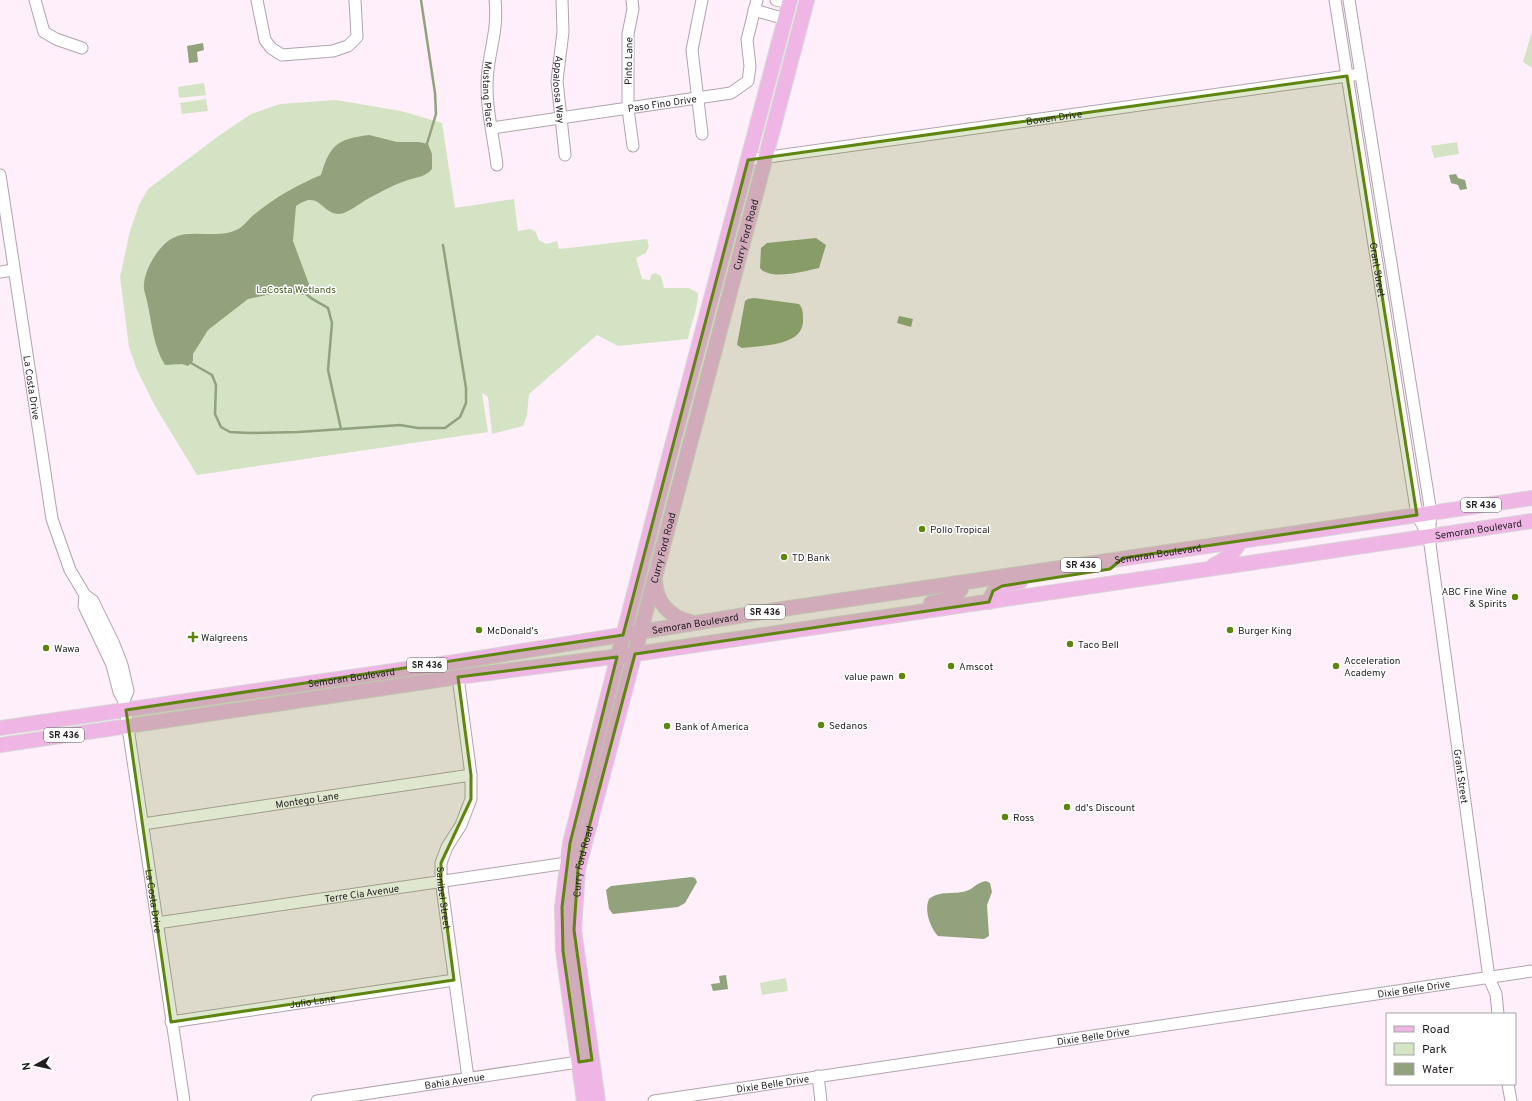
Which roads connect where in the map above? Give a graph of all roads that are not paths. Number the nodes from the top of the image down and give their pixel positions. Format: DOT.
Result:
graph roads {
  1 [pos="35,0"];
  2 [pos="257,0"];
  3 [pos="495,0"];
  4 [pos="562,0"];
  5 [pos="632,0"];
  6 [pos="702,0"];
  7 [pos="1335,0"];
  8 [pos="1349,0"];
  9 [pos="795,1"];
  10 [pos="356,5"];
  11 [pos="756,5"];
  12 [pos="785,19"];
  13 [pos="82,48"];
  14 [pos="1361,74"];
  15 [pos="1347,76"];
  16 [pos="697,98"];
  17 [pos="628,108"];
  18 [pos="560,118"];
  19 [pos="492,128"];
  20 [pos="702,134"];
  21 [pos="633,146"];
  22 [pos="565,155"];
  23 [pos="765,158"];
  24 [pos="748,160"];
  25 [pos="497,165"];
  26 [pos="1375,166"];
  27 [pos="1362,168"];
  28 [pos="0,175"];
  29 [pos="1378,186"];
  30 [pos="1365,188"];
  31 [pos="14,270"];
  32 [pos="0,272"];
  33 [pos="716,280"];
  34 [pos="1394,288"];
  35 [pos="1380,290"];
  36 [pos="692,370"];
  37 [pos="709,370"];
  38 [pos="1408,377"];
  39 [pos="1394,379"];
  40 [pos="683,470"];
  41 [pos="1532,498"];
  42 [pos="1431,513"];
  43 [pos="1417,515"];
  44 [pos="1532,521"];
  45 [pos="1429,536"];
  46 [pos="1240,541"];
  47 [pos="1123,558"];
  48 [pos="1204,569"];
  49 [pos="655,577"];
  50 [pos="960,583"];
  51 [pos="85,595"];
  52 [pos="989,602"];
  53 [pos="916,613"];
  54 [pos="694,623"];
  55 [pos="641,632"];
  56 [pos="623,635"];
  57 [pos="100,636"];
  58 [pos="114,644"];
  59 [pos="635,654"];
  60 [pos="617,657"];
  61 [pos="458,677"];
  62 [pos="125,705"];
  63 [pos="128,726"];
  64 [pos="0,728"];
  65 [pos="0,745"];
  66 [pos="471,775"];
  67 [pos="143,824"];
  68 [pos="567,863"];
  69 [pos="441,880"];
  70 [pos="157,923"];
  71 [pos="574,930"];
  72 [pos="1532,971"];
  73 [pos="1489,978"];
  74 [pos="454,980"];
  75 [pos="1498,1013"];
  76 [pos="171,1022"];
  77 [pos="585,1061"];
  78 [pos="818,1076"];
  79 [pos="468,1078"];
  80 [pos="1508,1085"];
  81 [pos="184,1101"];
  82 [pos="317,1101"];
  83 [pos="584,1101"];
  84 [pos="598,1101"];
  85 [pos="654,1101"];
  86 [pos="821,1101"];
  87 [pos="1511,1101"];
  1 -- 13 [label="street"];
  2 -- 10 [label="street"];
  3 -- 19 [label="street, Mustang Place"];
  4 -- 18 [label="street, Appaloosa Way"];
  5 -- 17 [label="street, Pinto Lane"];
  6 -- 16 [label="street"];
  7 -- 15 [label="street, Grant Street"];
  8 -- 14 [label="street, Grant Street"];
  9 -- 12 [label="main road, Curry Ford Road"];
  9 -- 23 [label="main road, Curry Ford Road"];
  11 -- 12 [label="street"];
  11 -- 16 [label="street, Paso Fino Drive"];
  12 -- 24 [label="main road, Curry Ford Road"];
  14 -- 15 [label="street, Bowen Drive"];
  14 -- 26 [label="street, Grant Street"];
  15 -- 23 [label="street, Bowen Drive"];
  15 -- 27 [label="street, Grant Street"];
  16 -- 17 [label="street, Paso Fino Drive"];
  16 -- 20 [label="street"];
  17 -- 18 [label="street, Paso Fino Drive"];
  17 -- 21 [label="street, Pinto Lane"];
  18 -- 19 [label="street, Paso Fino Drive"];
  18 -- 22 [label="street, Appaloosa Way"];
  19 -- 25 [label="street, Mustang Place"];
  23 -- 24 [label="street, Bowen Drive"];
  23 -- 37 [label="main road, Curry Ford Road"];
  24 -- 33 [label="main road, Curry Ford Road"];
  26 -- 27 [label="street"];
  26 -- 29 [label="street, Grant Street"];
  27 -- 30 [label="street, Grant Street"];
  28 -- 31 [label="street, La Costa Drive"];
  29 -- 30 [label="street"];
  29 -- 34 [label="street, Grant Street"];
  30 -- 35 [label="street, Grant Street"];
  31 -- 32 [label="street"];
  31 -- 51 [label="street, La Costa Drive"];
  33 -- 36 [label="main road, Curry Ford Road"];
  33 -- 37 [label="main road"];
  34 -- 35 [label="street"];
  34 -- 38 [label="street, Grant Street"];
  35 -- 39 [label="street, Grant Street"];
  36 -- 40 [label="main road"];
  36 -- 56 [label="main road, Curry Ford Road"];
  37 -- 40 [label="main road, Curry Ford Road"];
  38 -- 39 [label="street"];
  38 -- 42 [label="street, Grant Street"];
  39 -- 43 [label="street, Grant Street"];
  40 -- 49 [label="main road, Curry Ford Road"];
  41 -- 42 [label="main road, Semoran Boulevard / SR 436"];
  42 -- 43 [label="main road, Semoran Boulevard / SR 436"];
  42 -- 45 [label="street, Grant Street"];
  43 -- 45 [label="street, Grant Street"];
  43 -- 46 [label="main road, Semoran Boulevard / SR 436"];
  44 -- 45 [label="main road, Semoran Boulevard / SR 436"];
  45 -- 48 [label="main road, Semoran Boulevard / SR 436"];
  45 -- 73 [label="street, Grant Street"];
  46 -- 47 [label="main road, Semoran Boulevard / SR 436"];
  46 -- 48 [label="main road"];
  47 -- 50 [label="main road, Semoran Boulevard / SR 436"];
  47 -- 52 [label="main road"];
  48 -- 52 [label="main road, Semoran Boulevard / SR 436"];
  49 -- 54 [label="main road"];
  49 -- 55 [label="main road, Curry Ford Road"];
  50 -- 53 [label="main road"];
  50 -- 54 [label="main road, Semoran Boulevard / SR 436"];
  51 -- 57 [label="street, La Costa Drive"];
  51 -- 58 [label="street, La Costa Drive"];
  52 -- 53 [label="main road, Semoran Boulevard / SR 436"];
  53 -- 59 [label="main road, Semoran Boulevard / SR 436"];
  54 -- 55 [label="main road, Semoran Boulevard / SR 436"];
  55 -- 56 [label="main road, Semoran Boulevard / SR 436"];
  55 -- 59 [label="main road, Curry Ford Road"];
  56 -- 60 [label="main road, Curry Ford Road"];
  56 -- 62 [label="main road, Semoran Boulevard / SR 436"];
  57 -- 58 [label="street"];
  57 -- 62 [label="street, La Costa Drive"];
  58 -- 62 [label="street, La Costa Drive"];
  59 -- 60 [label="main road, Semoran Boulevard / SR 436"];
  59 -- 71 [label="main road, Curry Ford Road"];
  60 -- 61 [label="main road, Semoran Boulevard / SR 436"];
  60 -- 68 [label="main road, Curry Ford Road"];
  61 -- 63 [label="main road, Semoran Boulevard / SR 436"];
  61 -- 66 [label="street, Sanibel Street"];
  62 -- 63 [label="street, La Costa Drive"];
  62 -- 64 [label="main road, Semoran Boulevard / SR 436"];
  63 -- 65 [label="main road, Semoran Boulevard / SR 436"];
  63 -- 67 [label="street, La Costa Drive"];
  66 -- 67 [label="street, Montego Lane"];
  66 -- 69 [label="street, Sanibel Street"];
  67 -- 70 [label="street, La Costa Drive"];
  68 -- 69 [label="street, Terre Cia Avenue"];
  68 -- 71 [label="main road"];
  68 -- 77 [label="main road, Curry Ford Road"];
  69 -- 70 [label="street, Terre Cia Avenue"];
  69 -- 74 [label="street, Sanibel Street"];
  70 -- 76 [label="street, La Costa Drive"];
  71 -- 77 [label="main road, Curry Ford Road"];
  72 -- 73 [label="street, Dixie Belle Drive"];
  73 -- 75 [label="street, Grant Street"];
  73 -- 78 [label="street, Dixie Belle Drive"];
  74 -- 76 [label="street, Julio Lane"];
  74 -- 79 [label="street, Sanibel Street"];
  76 -- 81 [label="street, La Costa Drive"];
  77 -- 79 [label="street, Bahia Avenue"];
  77 -- 83 [label="main road, Curry Ford Road"];
  77 -- 84 [label="main road, Curry Ford Road"];
  78 -- 85 [label="street, Dixie Belle Drive"];
  78 -- 86 [label="street"];
  79 -- 82 [label="street, Bahia Avenue"];
  80 -- 87 [label="street"];
}
